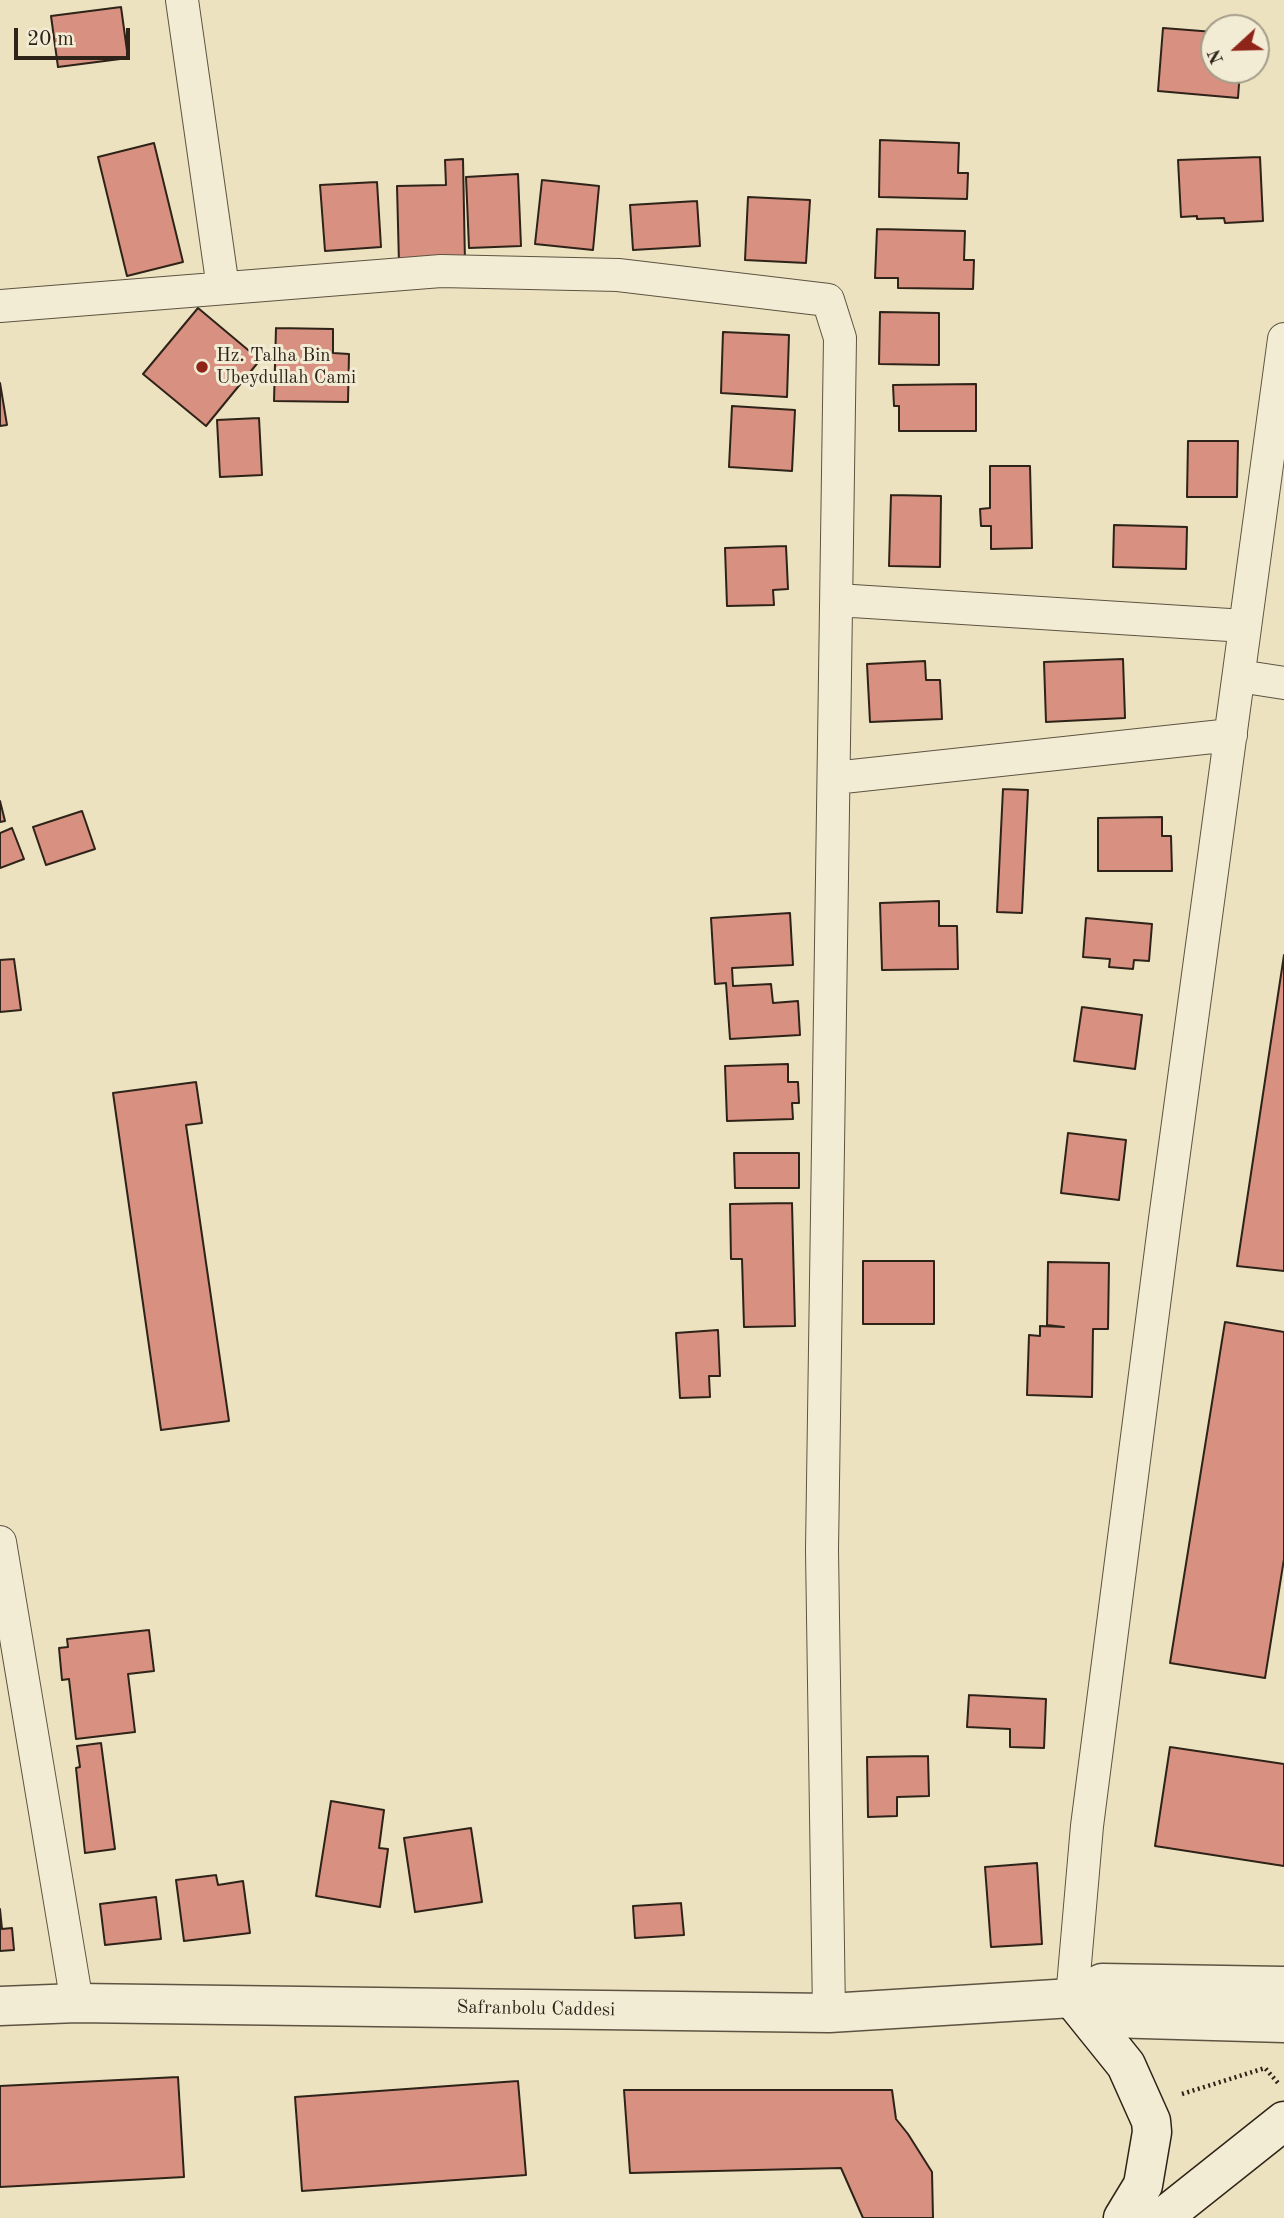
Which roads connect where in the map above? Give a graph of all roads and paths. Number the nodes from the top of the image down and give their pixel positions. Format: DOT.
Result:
graph roads {
  1 [pos="182,0"];
  2 [pos="223,288"];
  3 [pos="0,306"];
  4 [pos="1284,340"];
  5 [pos="837,600"];
  6 [pos="1245,626"];
  7 [pos="1239,676"];
  8 [pos="1284,683"];
  9 [pos="1231,735"];
  10 [pos="834,778"];
  11 [pos="0,1542"];
  12 [pos="1284,1986"];
  13 [pos="1072,1998"];
  14 [pos="78,2003"];
  15 [pos="0,2006"];
  16 [pos="830,2012"];
  17 [pos="1284,2023"];
  18 [pos="1170,2098"];
  19 [pos="1282,2103"];
  20 [pos="1123,2218"];
  21 [pos="1162,2218"];
  1 -- 2 [label="street"];
  2 -- 3 [label="street"];
  2 -- 5 [label="street"];
  4 -- 6 [label="street"];
  5 -- 6 [label="street"];
  5 -- 10 [label="street"];
  6 -- 7 [label="street"];
  7 -- 8 [label="street"];
  7 -- 9 [label="street"];
  9 -- 10 [label="street"];
  9 -- 13 [label="street"];
  10 -- 16 [label="street"];
  11 -- 14 [label="street"];
  12 -- 13 [label="street, Safranbolu Caddesi"];
  13 -- 16 [label="street, Safranbolu Caddesi"];
  13 -- 17 [label="street"];
  13 -- 20 [label="street"];
  14 -- 15 [label="street, Safranbolu Caddesi"];
  14 -- 16 [label="street, Safranbolu Caddesi"];
  18 -- 19 [label="path"];
  19 -- 21 [label="street"];
}
